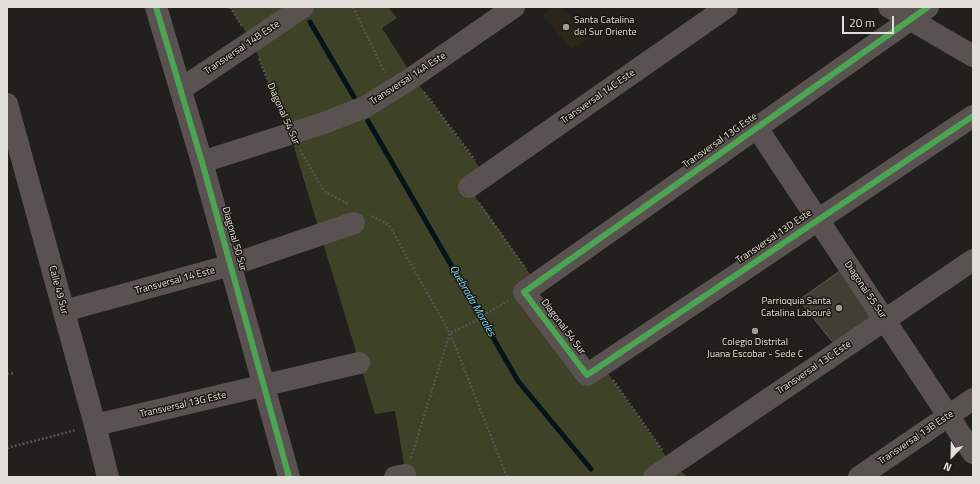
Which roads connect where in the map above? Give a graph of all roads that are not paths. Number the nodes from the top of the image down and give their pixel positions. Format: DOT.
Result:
graph roads {
  1 [pos="156,7"];
  2 [pos="303,7"];
  3 [pos="514,7"];
  4 [pos="727,7"];
  5 [pos="889,7"];
  6 [pos="928,7"];
  7 [pos="910,19"];
  8 [pos="973,56"];
  9 [pos="181,89"];
  10 [pos="7,104"];
  11 [pos="973,116"];
  12 [pos="757,128"];
  13 [pos="202,162"];
  14 [pos="477,182"];
  15 [pos="357,214"];
  16 [pos="818,220"];
  17 [pos="973,260"];
  18 [pos="231,265"];
  19 [pos="530,287"];
  20 [pos="64,311"];
  21 [pos="885,320"];
  22 [pos="359,363"];
  23 [pos="594,370"];
  24 [pos="264,386"];
  25 [pos="973,399"];
  26 [pos="948,416"];
  27 [pos="95,425"];
  28 [pos="973,453"];
  29 [pos="108,477"];
  30 [pos="289,477"];
  31 [pos="654,477"];
  32 [pos="859,477"];
  1 -- 9 [label="street, Diagonal 50 Sur"];
  2 -- 9 [label="street, Transversal 14B Este"];
  3 -- 13 [label="street, Transversal 14A Este"];
  4 -- 14 [label="street, Transversal 14C Este"];
  5 -- 7 [label="street"];
  6 -- 7 [label="street, Transversal 13G Este"];
  7 -- 8 [label="street"];
  7 -- 12 [label="street, Transversal 13G Este"];
  9 -- 13 [label="street, Diagonal 50 Sur"];
  10 -- 20 [label="street, Calle 49 Sur"];
  11 -- 16 [label="street, Transversal 13D Este"];
  12 -- 16 [label="street, Diagonal 55 Sur"];
  12 -- 19 [label="street, Transversal 13G Este"];
  13 -- 18 [label="street, Diagonal 50 Sur"];
  15 -- 18 [label="street, Transversal 14 Este"];
  16 -- 21 [label="street, Diagonal 55 Sur"];
  16 -- 23 [label="street, Transversal 13D Este"];
  17 -- 21 [label="street, Transversal 13C Este"];
  18 -- 20 [label="street, Transversal 14 Este"];
  18 -- 24 [label="street, Diagonal 50 Sur"];
  19 -- 23 [label="street, Diagonal 54 Sur"];
  20 -- 27 [label="street, Calle 49 Sur"];
  21 -- 26 [label="street, Diagonal 55 Sur"];
  21 -- 31 [label="street, Transversal 13C Este"];
  22 -- 24 [label="street, Transversal 13G Este"];
  24 -- 27 [label="street, Transversal 13G Este"];
  24 -- 30 [label="street, Diagonal 50 Sur"];
  25 -- 26 [label="street, Transversal 13B Este"];
  26 -- 28 [label="street, Diagonal 55 Sur"];
  26 -- 32 [label="street, Transversal 13B Este"];
  27 -- 29 [label="street, Calle 49 Sur"];
}
